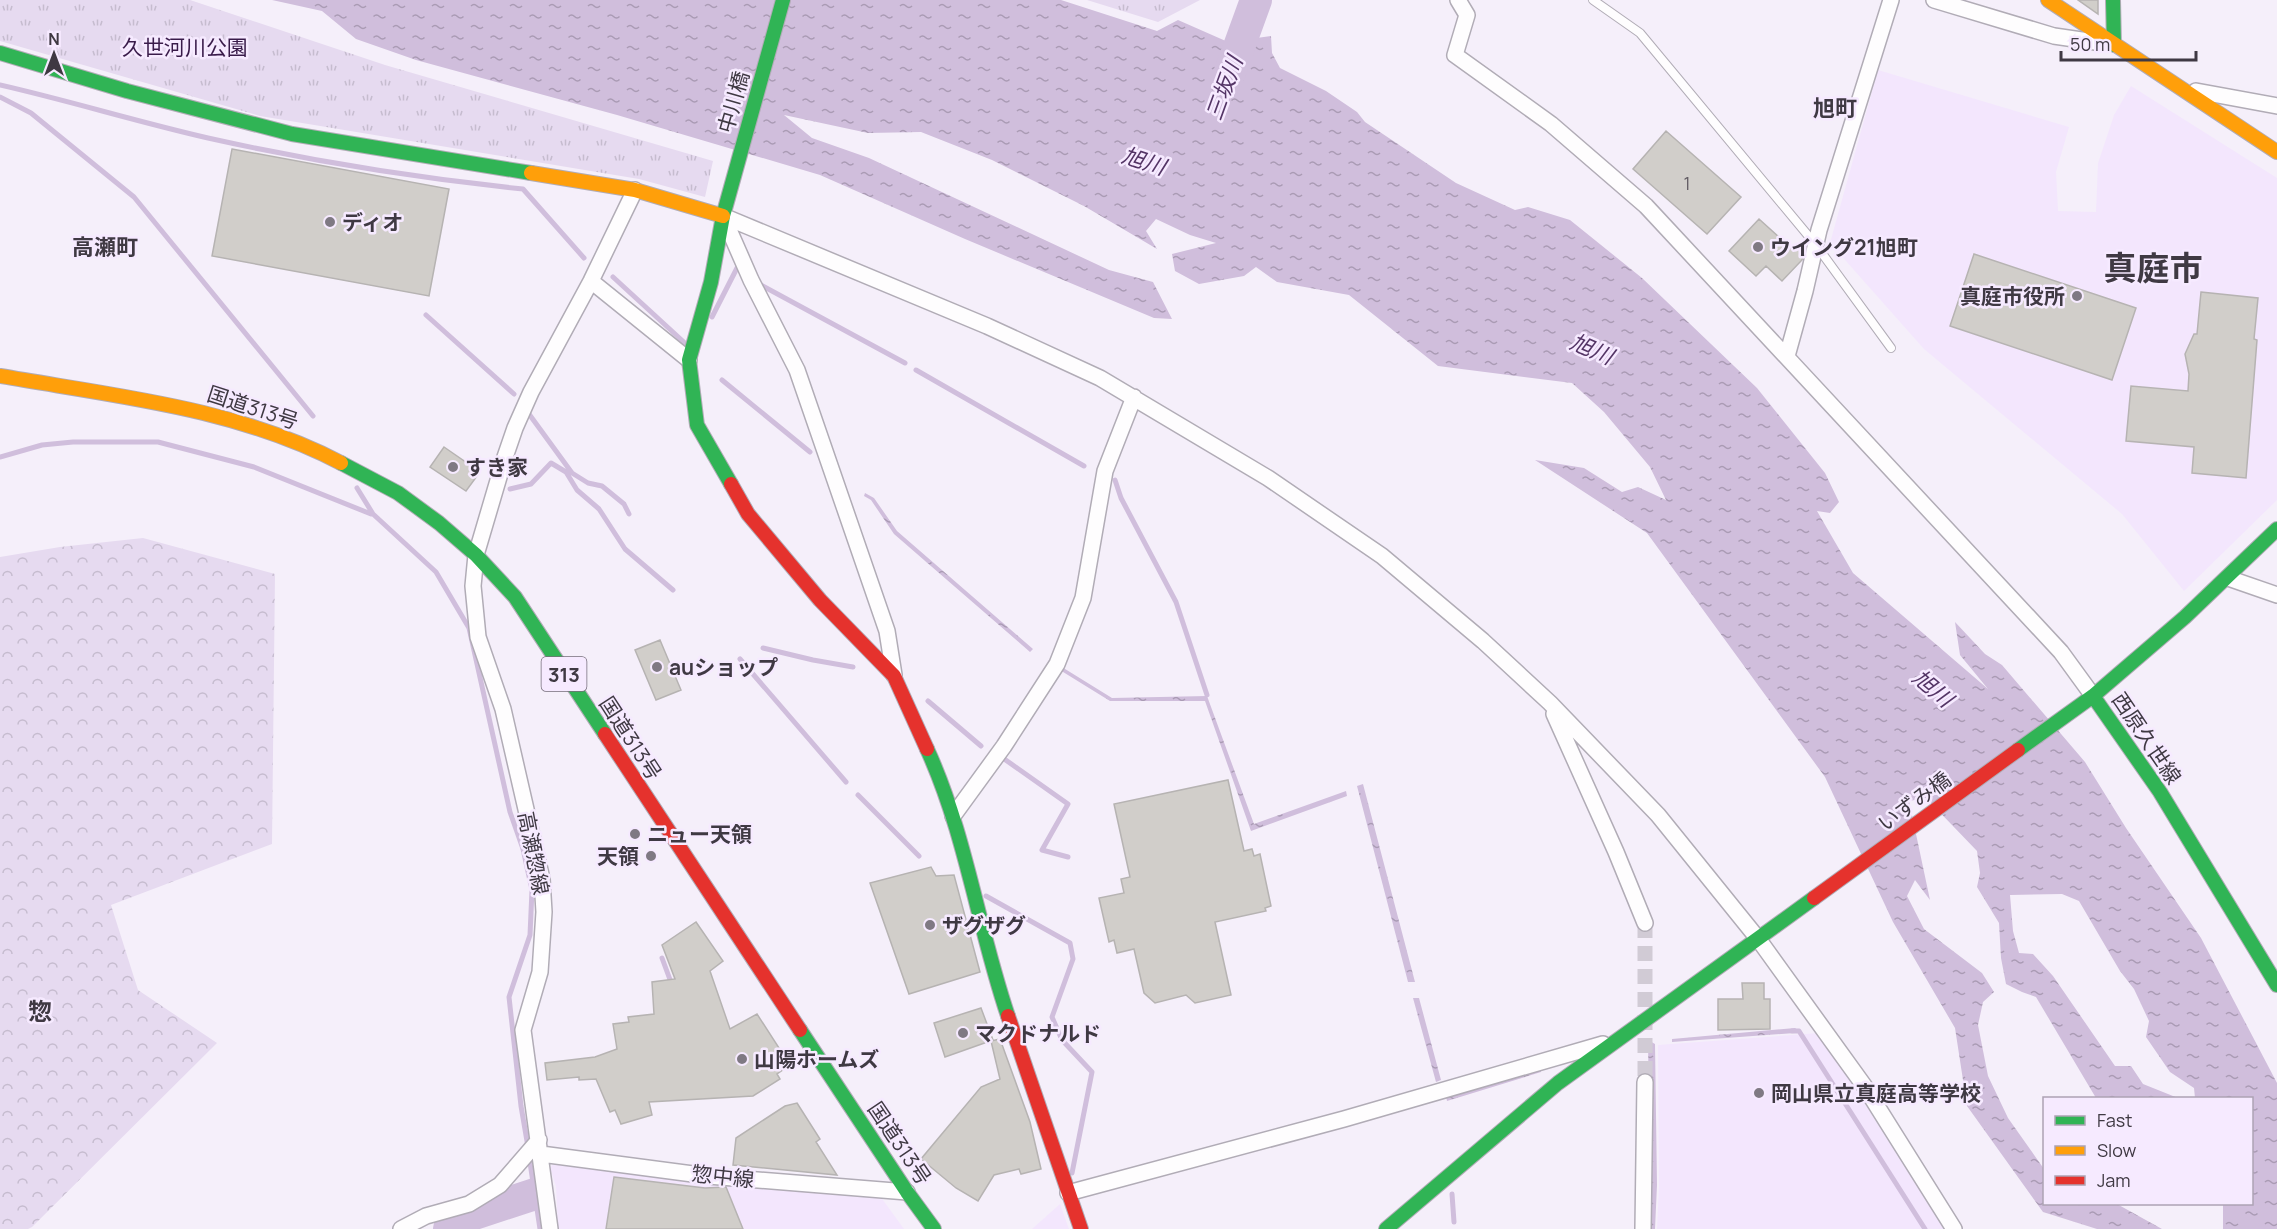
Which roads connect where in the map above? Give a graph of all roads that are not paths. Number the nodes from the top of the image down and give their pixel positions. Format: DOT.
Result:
graph roads {
  1 [pos="783,0"];
  2 [pos="1458,0"];
  3 [pos="1593,0"];
  4 [pos="1891,0"];
  5 [pos="1934,0"];
  6 [pos="2048,0"];
  7 [pos="2113,0"];
  8 [pos="2070,15"];
  9 [pos="2054,36"];
  10 [pos="2114,45"];
  11 [pos="0,53"];
  12 [pos="2181,88"];
  13 [pos="2277,106"];
  14 [pos="2277,152"];
  15 [pos="635,190"];
  16 [pos="723,216"];
  17 [pos="1816,245"];
  18 [pos="591,281"];
  19 [pos="1891,348"];
  20 [pos="1787,356"];
  21 [pos="689,360"];
  22 [pos="0,376"];
  23 [pos="1134,397"];
  24 [pos="2277,529"];
  25 [pos="476,555"];
  26 [pos="2228,578"];
  27 [pos="2277,595"];
  28 [pos="894,676"];
  29 [pos="2093,696"];
  30 [pos="1550,703"];
  31 [pos="953,816"];
  32 [pos="1645,923"];
  33 [pos="1759,940"];
  34 [pos="2277,986"];
  35 [pos="1621,1039"];
  36 [pos="1645,1082"];
  37 [pos="540,1147"];
  38 [pos="907,1192"];
  39 [pos="1068,1193"];
  40 [pos="401,1229"];
  41 [pos="550,1229"];
  42 [pos="934,1229"];
  43 [pos="1081,1229"];
  44 [pos="1386,1229"];
  45 [pos="1644,1229"];
  46 [pos="1954,1229"];
  1 -- 16 [label="main road, 中川橋"];
  2 -- 20 [label="street"];
  3 -- 17 [label="lane"];
  4 -- 17 [label="street"];
  5 -- 9 [label="street"];
  6 -- 8 [label="main road"];
  7 -- 10 [label="main road"];
  8 -- 9 [label="street"];
  8 -- 10 [label="main road"];
  9 -- 10 [label="street"];
  10 -- 12 [label="main road"];
  11 -- 15 [label="main road"];
  12 -- 13 [label="street"];
  12 -- 14 [label="main road"];
  15 -- 16 [label="main road"];
  15 -- 18 [label="street, 高瀬惣線"];
  16 -- 21 [label="main road, 中川橋"];
  16 -- 23 [label="street"];
  16 -- 28 [label="street"];
  17 -- 19 [label="lane"];
  17 -- 20 [label="street"];
  18 -- 21 [label="street"];
  18 -- 25 [label="street, 高瀬惣線"];
  20 -- 29 [label="street"];
  21 -- 28 [label="main road"];
  22 -- 25 [label="main road, 国道313号 / 313"];
  23 -- 30 [label="street"];
  23 -- 31 [label="street"];
  24 -- 26 [label="main road, 西原久世線"];
  25 -- 37 [label="street, 高瀬惣線"];
  25 -- 38 [label="main road, 国道313号 / 313"];
  26 -- 27 [label="street"];
  26 -- 29 [label="main road, 西原久世線"];
  28 -- 31 [label="main road"];
  29 -- 33 [label="main road, いずみ橋"];
  29 -- 34 [label="main road, 西原久世線"];
  30 -- 32 [label="street"];
  30 -- 33 [label="street"];
  31 -- 39 [label="main road"];
  33 -- 35 [label="main road, いずみ橋"];
  33 -- 46 [label="street"];
  35 -- 39 [label="street"];
  35 -- 44 [label="main road, いずみ橋"];
  36 -- 45 [label="street"];
  37 -- 38 [label="street, 惣中線"];
  37 -- 40 [label="street"];
  37 -- 41 [label="street, 高瀬惣線"];
  38 -- 42 [label="main road, 国道313号 / 313"];
  39 -- 43 [label="main road"];
}
